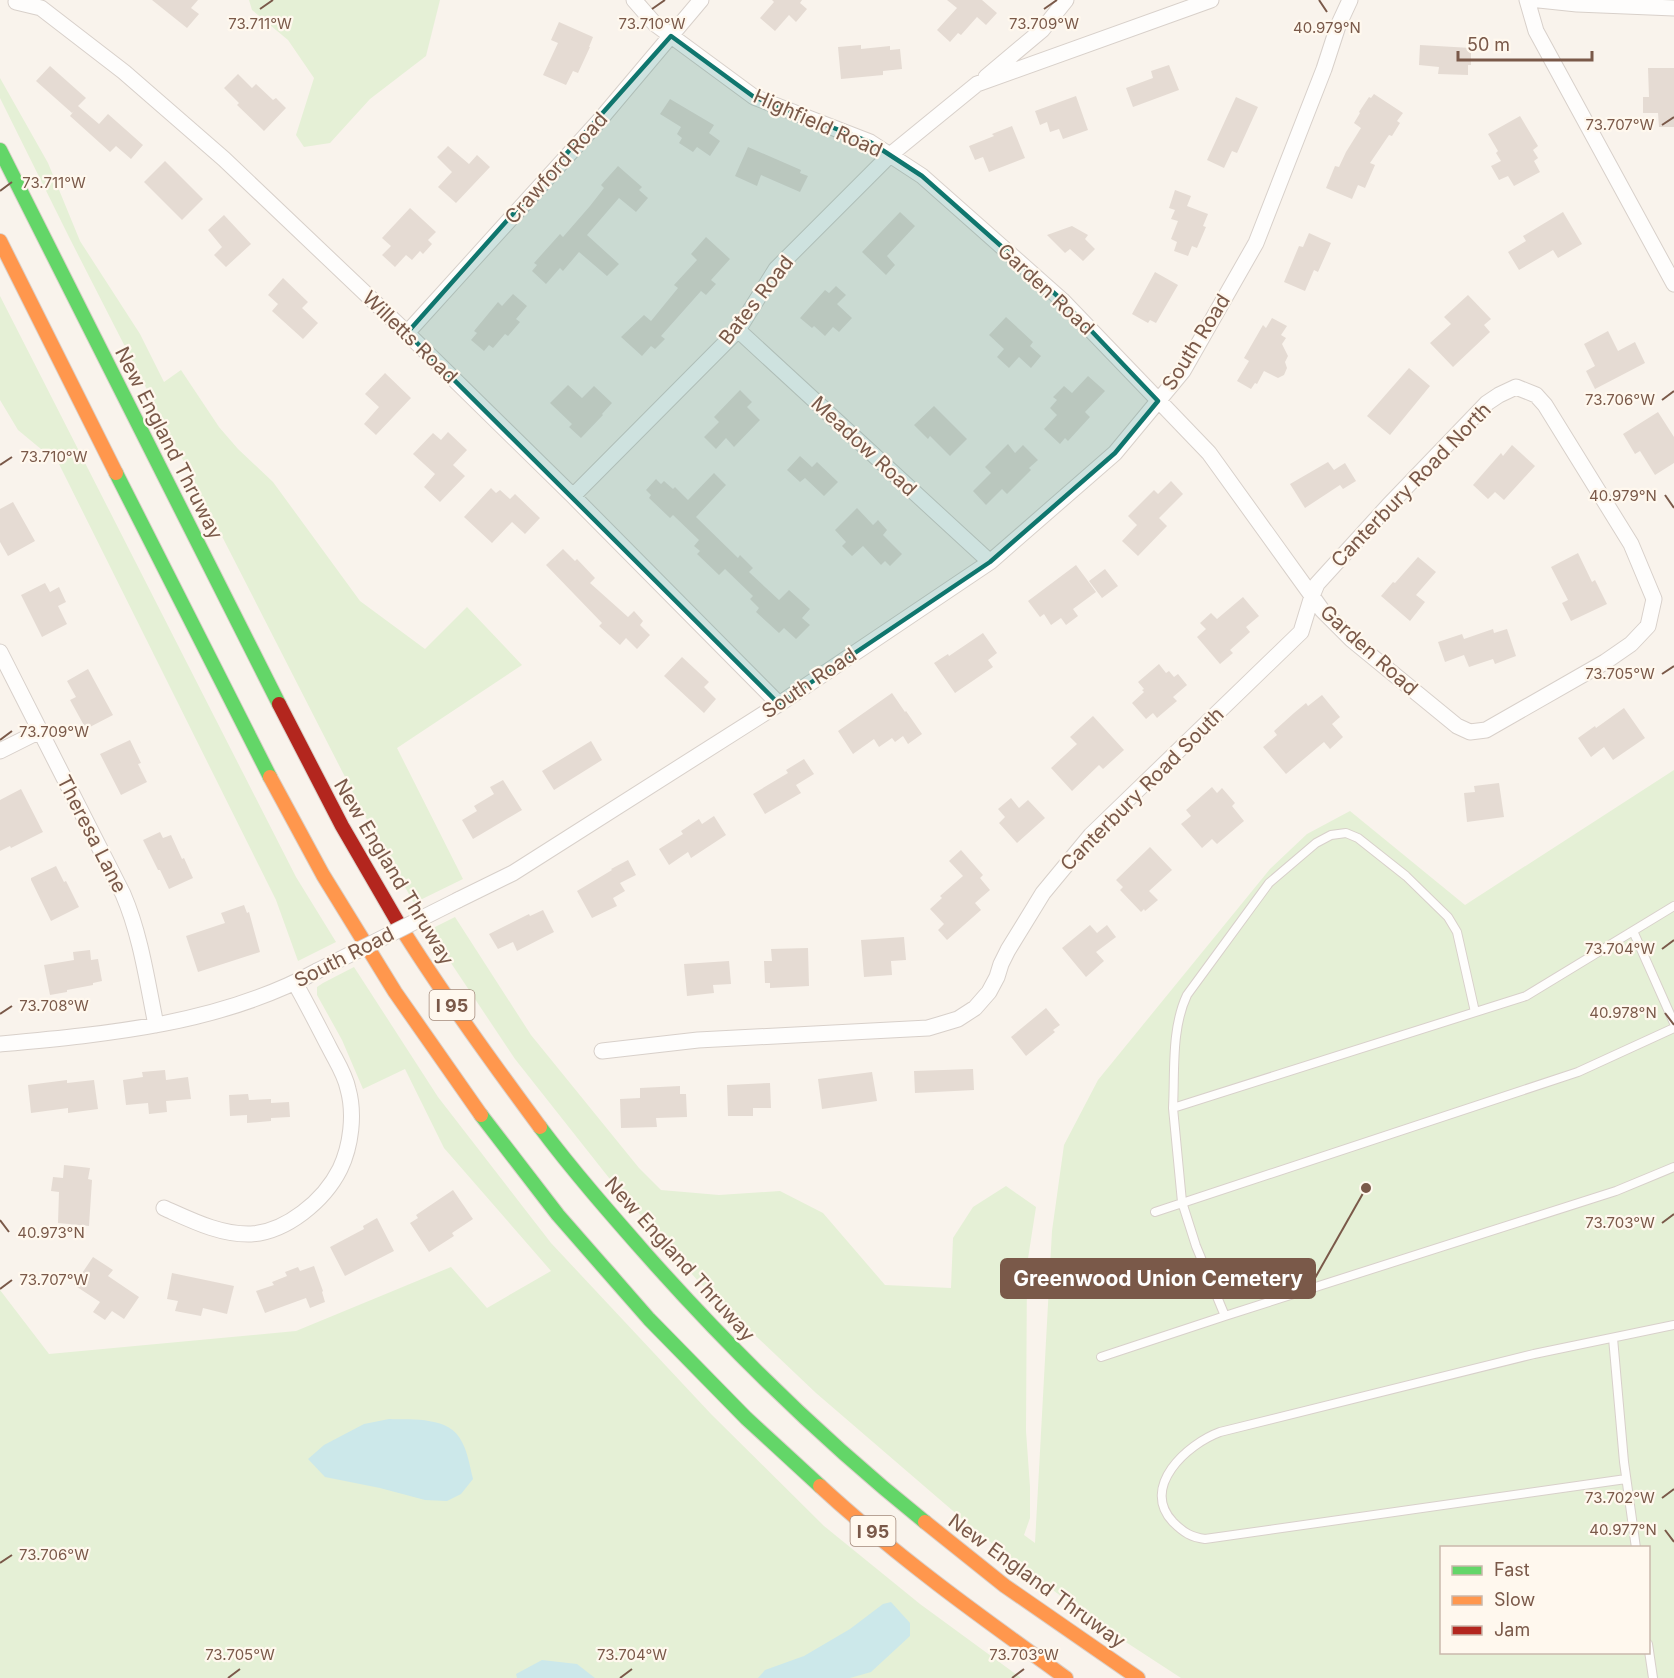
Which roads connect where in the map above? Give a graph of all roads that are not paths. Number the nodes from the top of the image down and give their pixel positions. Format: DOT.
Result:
graph roads {
  1 [pos="634,0"];
  2 [pos="701,0"];
  3 [pos="1066,0"];
  4 [pos="1211,0"];
  5 [pos="1350,0"];
  6 [pos="1527,0"];
  7 [pos="1539,0"];
  8 [pos="16,2"];
  9 [pos="1674,8"];
  10 [pos="671,36"];
  11 [pos="977,84"];
  12 [pos="0,150"];
  13 [pos="890,155"];
  14 [pos="0,241"];
  15 [pos="1674,284"];
  16 [pos="738,330"];
  17 [pos="407,333"];
  18 [pos="1522,388"];
  19 [pos="1158,401"];
  20 [pos="573,496"];
  21 [pos="990,562"];
  22 [pos="1312,596"];
  23 [pos="0,652"];
  24 [pos="779,704"];
  25 [pos="40,731"];
  26 [pos="0,751"];
  27 [pos="1674,906"];
  28 [pos="1634,931"];
  29 [pos="296,982"];
  30 [pos="1475,1012"];
  31 [pos="1674,1023"];
  32 [pos="156,1025"];
  33 [pos="1674,1028"];
  34 [pos="0,1044"];
  35 [pos="602,1051"];
  36 [pos="1173,1108"];
  37 [pos="1674,1167"];
  38 [pos="1182,1202"];
  39 [pos="164,1208"];
  40 [pos="1155,1212"];
  41 [pos="1225,1317"];
  42 [pos="1674,1325"];
  43 [pos="1613,1338"];
  44 [pos="1101,1357"];
  45 [pos="1626,1479"];
  46 [pos="1636,1546"];
  47 [pos="949,1593"];
  48 [pos="1649,1654"];
  49 [pos="1049,1678"];
  50 [pos="1066,1678"];
  51 [pos="1138,1678"];
  52 [pos="1653,1678"];
  1 -- 10 [label="street, Highfield Road"];
  2 -- 10 [label="street, Crawford Road"];
  3 -- 11 [label="street"];
  4 -- 11 [label="street, Highfield Road"];
  5 -- 19 [label="street, South Road"];
  6 -- 15 [label="street"];
  7 -- 9 [label="street"];
  8 -- 17 [label="street, Willetts Road"];
  10 -- 13 [label="street, Highfield Road"];
  10 -- 17 [label="street, Crawford Road"];
  11 -- 13 [label="street, Highfield Road"];
  12 -- 51 [label="highway, New England Thruway / I 95"];
  13 -- 16 [label="street, Bates Road"];
  13 -- 19 [label="street, Garden Road"];
  14 -- 47 [label="highway, I 95"];
  16 -- 20 [label="street, Bates Road"];
  16 -- 21 [label="street, Meadow Road"];
  17 -- 20 [label="street, Willetts Road"];
  18 -- 22 [label="street, Canterbury Road North"];
  18 -- 22 [label="street, Garden Road"];
  19 -- 21 [label="street, South Road"];
  19 -- 22 [label="street, Garden Road"];
  20 -- 24 [label="street, Willetts Road"];
  21 -- 24 [label="street, South Road"];
  22 -- 35 [label="street, Canterbury Road South"];
  23 -- 25 [label="street, Theresa Lane"];
  24 -- 29 [label="street, South Road, bridge"];
  25 -- 26 [label="street"];
  25 -- 32 [label="street, Theresa Lane"];
  27 -- 28 [label="lane"];
  28 -- 30 [label="lane"];
  28 -- 31 [label="lane"];
  29 -- 32 [label="street, South Road"];
  29 -- 39 [label="street"];
  30 -- 36 [label="lane"];
  30 -- 36 [label="lane"];
  32 -- 34 [label="street, South Road"];
  33 -- 38 [label="lane"];
  36 -- 38 [label="lane"];
  37 -- 41 [label="lane"];
  38 -- 40 [label="lane"];
  38 -- 41 [label="lane"];
  41 -- 44 [label="lane"];
  42 -- 43 [label="lane"];
  43 -- 45 [label="lane"];
  43 -- 45 [label="lane"];
  45 -- 46 [label="lane"];
  47 -- 49 [label="highway"];
  47 -- 50 [label="highway, I 95"];
  48 -- 52 [label="lane"];
}
